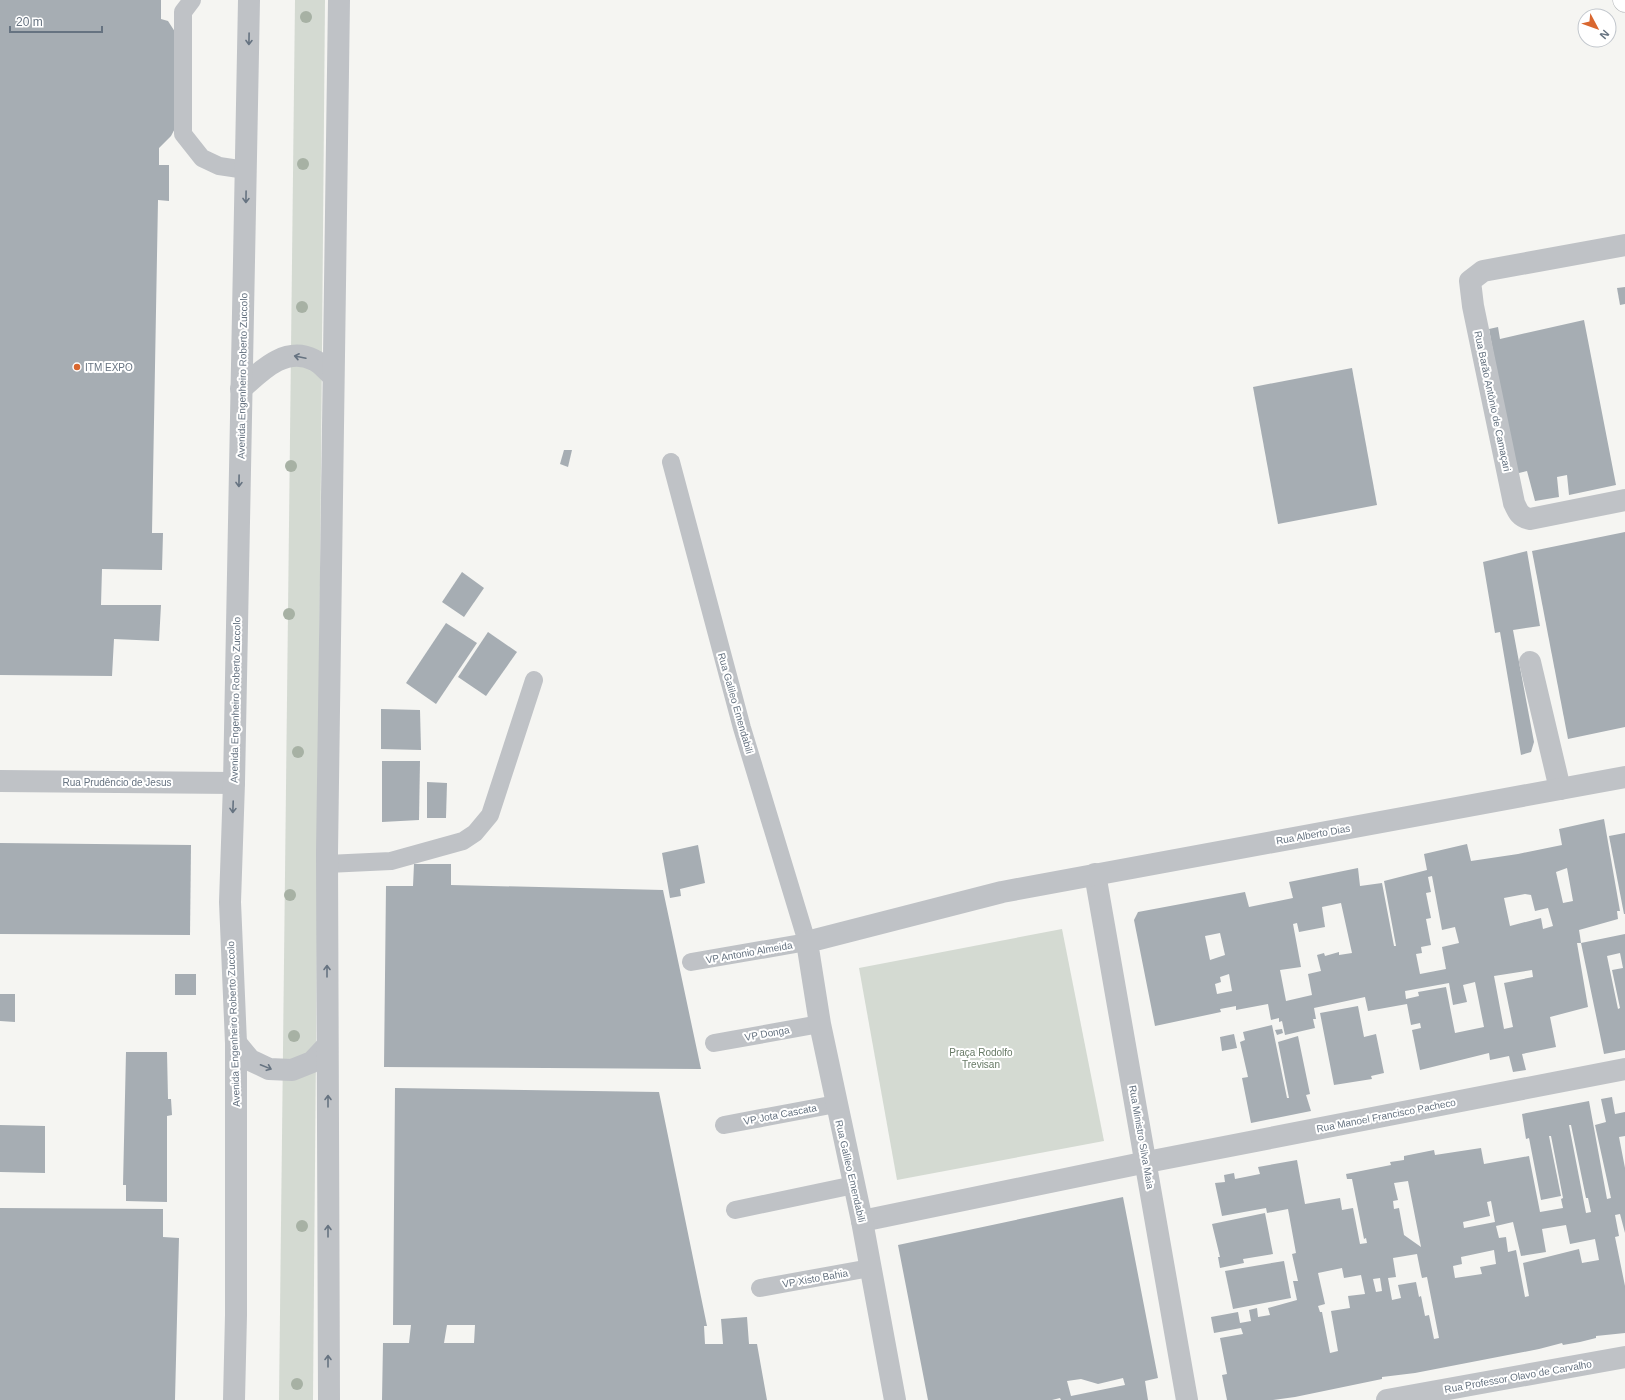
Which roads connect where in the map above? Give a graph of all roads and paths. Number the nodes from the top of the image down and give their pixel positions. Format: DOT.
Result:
graph roads {
  1 [pos="192,0"];
  2 [pos="249,0"];
  3 [pos="339,0"];
  4 [pos="246,170"];
  5 [pos="1625,245"];
  6 [pos="333,376"];
  7 [pos="241,389"];
  8 [pos="671,462"];
  9 [pos="1625,500"];
  10 [pos="1530,662"];
  11 [pos="534,680"];
  12 [pos="1625,777"];
  13 [pos="0,781"];
  14 [pos="234,783"];
  15 [pos="1560,789"];
  16 [pos="327,864"];
  17 [pos="1095,874"];
  18 [pos="807,942"];
  19 [pos="691,962"];
  20 [pos="820,1024"];
  21 [pos="236,1043"];
  22 [pos="714,1043"];
  23 [pos="328,1046"];
  24 [pos="1625,1069"];
  25 [pos="836,1104"];
  26 [pos="724,1125"];
  27 [pos="1147,1162"];
  28 [pos="854,1184"];
  29 [pos="735,1210"];
  30 [pos="862,1221"];
  31 [pos="870,1268"];
  32 [pos="760,1288"];
  33 [pos="1625,1357"];
  34 [pos="234,1400"];
  35 [pos="329,1400"];
  36 [pos="895,1400"];
  37 [pos="1187,1400"];
  38 [pos="1387,1400"];
  1 -- 4 [label="lane"];
  2 -- 4 [label="street, Avenida Engenheiro Roberto Zuccolo, one-way"];
  3 -- 6 [label="street"];
  4 -- 7 [label="street, Avenida Engenheiro Roberto Zuccolo, one-way"];
  5 -- 9 [label="street, Rua Barão Antônio de Camaçari"];
  6 -- 7 [label="street, one-way"];
  6 -- 16 [label="street"];
  7 -- 14 [label="street, Avenida Engenheiro Roberto Zuccolo, one-way"];
  8 -- 18 [label="lane, Rua Galileo Emendabili"];
  10 -- 15 [label="street"];
  11 -- 16 [label="lane"];
  12 -- 15 [label="street, Rua Alberto Dias"];
  13 -- 14 [label="street, Rua Prudêncio de Jesus"];
  14 -- 21 [label="street, Avenida Engenheiro Roberto Zuccolo, one-way"];
  15 -- 17 [label="street, Rua Alberto Dias"];
  23 -- 16 [label="street, one-way"];
  17 -- 18 [label="street, Rua Alberto Dias"];
  17 -- 27 [label="street, Rua Ministro Silva Maia"];
  18 -- 19 [label="lane, VP Antonio Almeida"];
  18 -- 20 [label="street, Rua Galileo Emendabili"];
  20 -- 22 [label="lane, VP Donga"];
  20 -- 25 [label="street, Rua Galileo Emendabili"];
  21 -- 23 [label="street, one-way"];
  21 -- 34 [label="street, Avenida Engenheiro Roberto Zuccolo"];
  35 -- 23 [label="street, one-way"];
  24 -- 27 [label="street, Rua Manoel Francisco Pacheco"];
  25 -- 26 [label="lane, VP Jota Cascata"];
  25 -- 28 [label="street, Rua Galileo Emendabili"];
  27 -- 30 [label="street, Rua Manoel Francisco Pacheco"];
  27 -- 37 [label="street, Rua Ministro Silva Maia"];
  28 -- 29 [label="lane"];
  28 -- 30 [label="street, Rua Galileo Emendabili"];
  30 -- 31 [label="street, Rua Galileo Emendabili"];
  31 -- 32 [label="lane, VP Xisto Bahia"];
  31 -- 36 [label="street, Rua Galileo Emendabili"];
  33 -- 38 [label="street, Rua Professor Olavo de Carvalho"];
}
